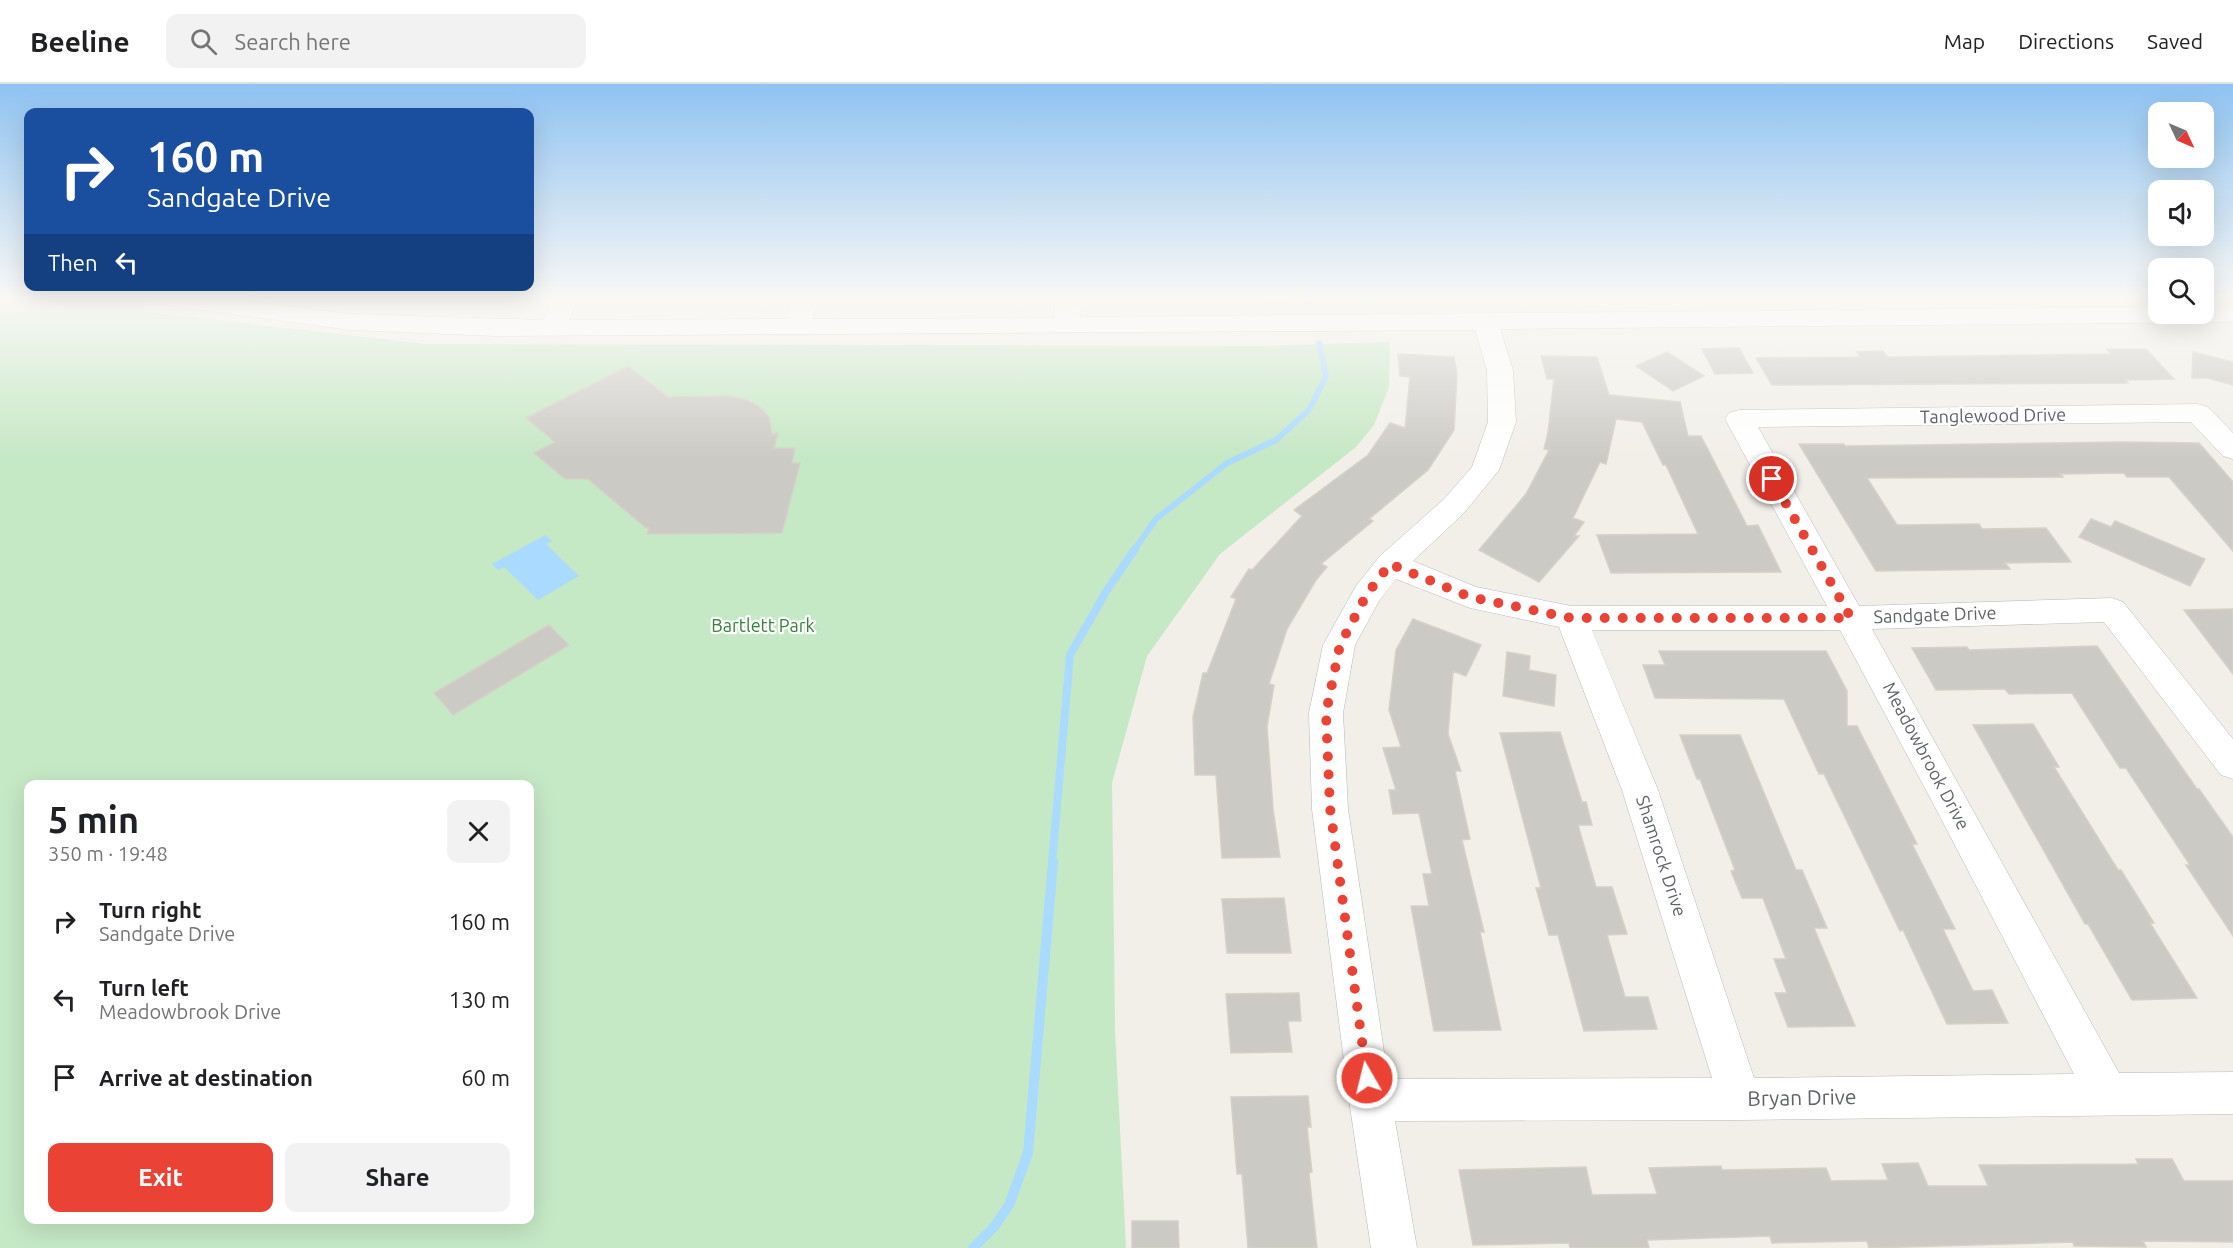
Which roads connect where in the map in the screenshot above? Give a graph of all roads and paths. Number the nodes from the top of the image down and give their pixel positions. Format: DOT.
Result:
graph roads {
  1 [pos="1494,350"];
  2 [pos="1739,419"];
  3 [pos="2233,450"];
  4 [pos="1390,564"];
  5 [pos="1571,618"];
  6 [pos="1851,618"];
  7 [pos="2233,765"];
  8 [pos="2233,1093"];
  9 [pos="2108,1095"];
  10 [pos="1740,1099"];
  11 [pos="1370,1100"];
  12 [pos="1394,1248"];
  1 -- 4 [label="street"];
  2 -- 3 [label="street, Tanglewood Drive"];
  2 -- 6 [label="street, Meadowbrook Drive"];
  4 -- 5 [label="street, Sandgate Drive"];
  4 -- 11 [label="street"];
  5 -- 6 [label="street, Sandgate Drive"];
  5 -- 10 [label="street, Shamrock Drive"];
  6 -- 7 [label="street, Sandgate Drive"];
  6 -- 9 [label="street, Meadowbrook Drive"];
  8 -- 9 [label="street, Bryan Drive"];
  9 -- 10 [label="street, Bryan Drive"];
  10 -- 11 [label="street, Bryan Drive"];
  11 -- 12 [label="street"];
}
